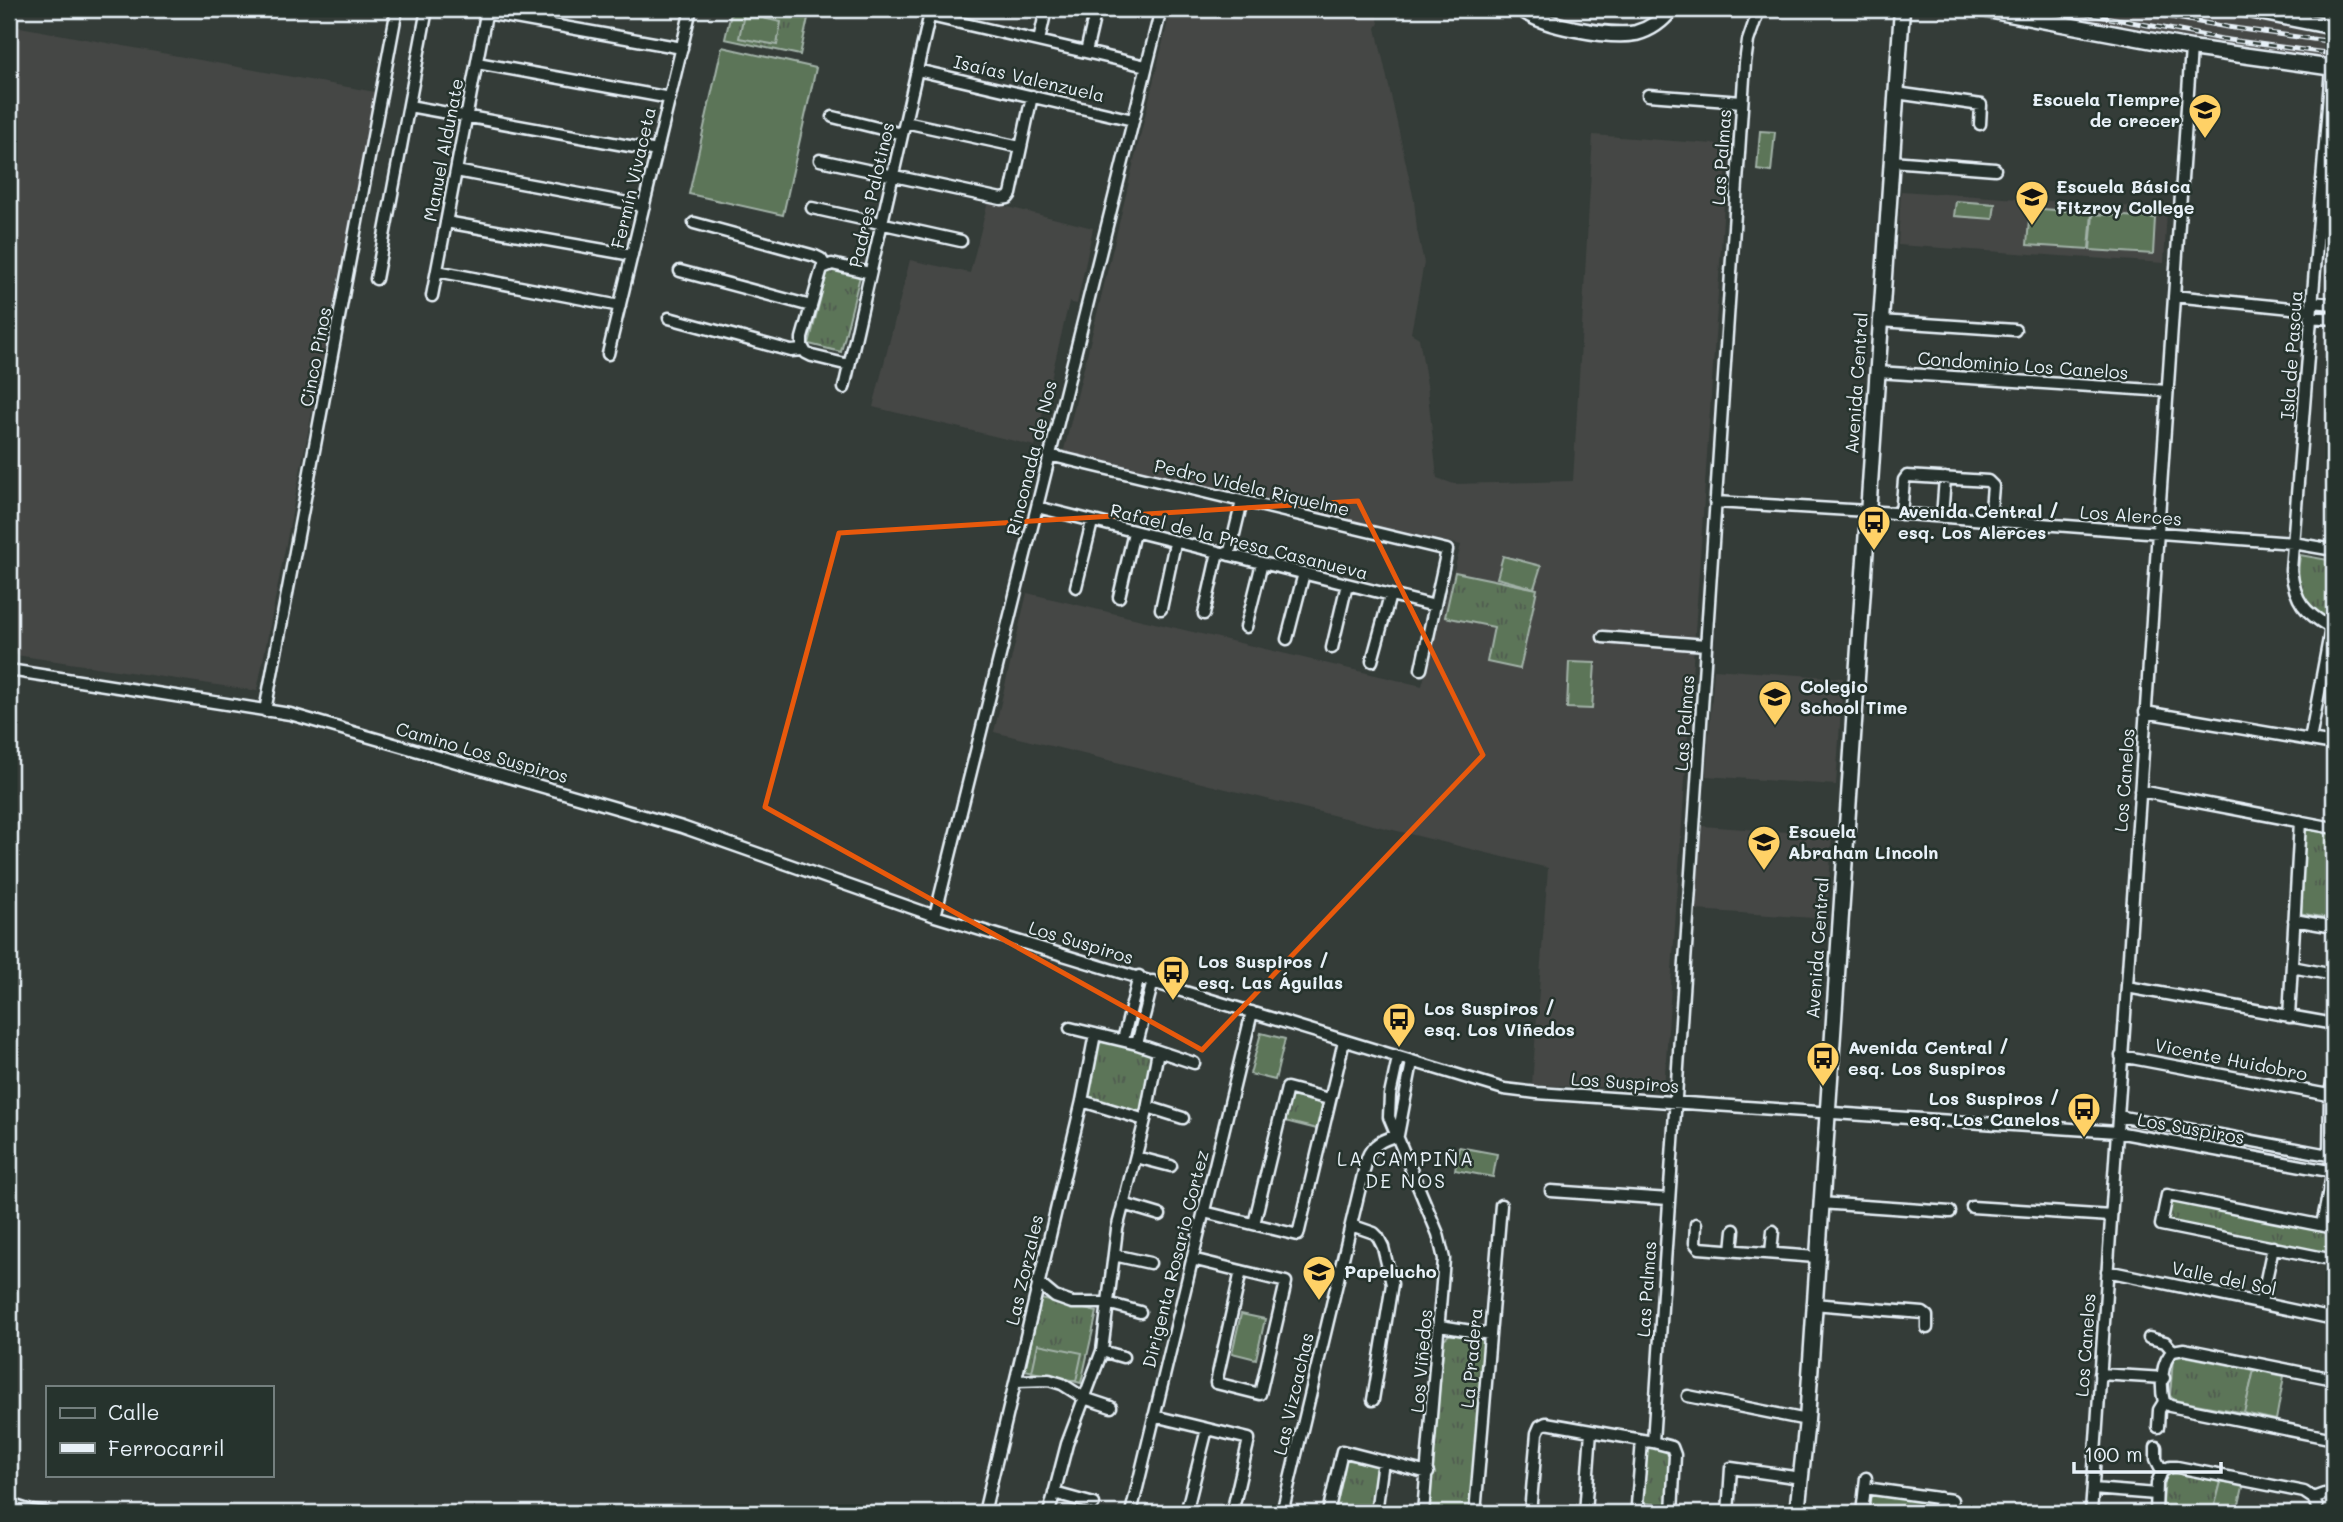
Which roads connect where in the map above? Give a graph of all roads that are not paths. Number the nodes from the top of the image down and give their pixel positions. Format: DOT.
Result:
graph roads {
  1 [pos="397,9"];
  2 [pos="427,9"];
  3 [pos="691,9"];
  4 [pos="1046,9"];
  5 [pos="1096,9"];
  6 [pos="1161,9"];
  7 [pos="1522,9"];
  8 [pos="1671,9"];
  9 [pos="1759,9"];
  10 [pos="1902,9"];
  11 [pos="1982,9"];
  12 [pos="2244,9"];
  13 [pos="2268,9"];
  14 [pos="486,11"];
  15 [pos="930,12"];
  16 [pos="2334,22"];
  17 [pos="1039,41"];
  18 [pos="682,48"];
  19 [pos="2192,48"];
  20 [pos="1086,52"];
  21 [pos="477,63"];
  22 [pos="1146,66"];
  23 [pos="2333,68"];
  24 [pos="917,70"];
  25 [pos="1896,93"];
  26 [pos="1648,95"];
  27 [pos="1032,96"];
  28 [pos="670,98"];
  29 [pos="1742,102"];
  30 [pos="409,106"];
  31 [pos="466,116"];
  32 [pos="833,117"];
  33 [pos="1133,120"];
  34 [pos="905,122"];
  35 [pos="1980,124"];
  36 [pos="902,134"];
  37 [pos="1020,147"];
  38 [pos="657,152"];
  39 [pos="820,160"];
  40 [pos="1891,161"];
  41 [pos="1996,169"];
  42 [pos="456,171"];
  43 [pos="893,176"];
  44 [pos="644,206"];
  45 [pos="812,208"];
  46 [pos="446,222"];
  47 [pos="694,223"];
  48 [pos="882,223"];
  49 [pos="961,241"];
  50 [pos="632,255"];
  51 [pos="825,265"];
  52 [pos="437,271"];
  53 [pos="680,271"];
  54 [pos="870,273"];
  55 [pos="376,279"];
  56 [pos="432,296"];
  57 [pos="2174,296"];
  58 [pos="2334,304"];
  59 [pos="620,306"];
  60 [pos="811,306"];
  61 [pos="2311,309"];
  62 [pos="669,318"];
  63 [pos="2334,319"];
  64 [pos="1880,321"];
  65 [pos="2015,330"];
  66 [pos="803,350"];
  67 [pos="608,354"];
  68 [pos="849,365"];
  69 [pos="1877,373"];
  70 [pos="844,388"];
  71 [pos="2167,391"];
  72 [pos="1049,455"];
  73 [pos="1945,478"];
  74 [pos="1242,501"];
  75 [pos="1715,502"];
  76 [pos="1037,507"];
  77 [pos="1867,511"];
  78 [pos="1901,514"];
  79 [pos="1942,517"];
  80 [pos="1990,521"];
  81 [pos="1092,522"];
  82 [pos="1134,533"];
  83 [pos="2157,533"];
  84 [pos="1175,543"];
  85 [pos="2293,543"];
  86 [pos="2334,550"];
  87 [pos="1223,554"];
  88 [pos="1262,563"];
  89 [pos="1304,573"];
  90 [pos="1347,584"];
  91 [pos="1076,587"];
  92 [pos="1390,595"];
  93 [pos="1119,597"];
  94 [pos="1435,606"];
  95 [pos="1161,609"];
  96 [pos="1204,614"];
  97 [pos="1246,627"];
  98 [pos="2332,628"];
  99 [pos="1603,637"];
  100 [pos="1287,639"];
  101 [pos="1706,645"];
  102 [pos="1332,648"];
  103 [pos="1372,661"];
  104 [pos="1421,669"];
  105 [pos="9,670"];
  106 [pos="265,710"];
  107 [pos="2145,712"];
  108 [pos="2310,740"];
  109 [pos="2334,744"];
  110 [pos="2140,791"];
  111 [pos="2300,821"];
  112 [pos="2334,828"];
  113 [pos="935,916"];
  114 [pos="2294,919"];
  115 [pos="2334,926"];
  116 [pos="2292,967"];
  117 [pos="2334,975"];
  118 [pos="1139,976"];
  119 [pos="1153,981"];
  120 [pos="2127,987"];
  121 [pos="1252,1012"];
  122 [pos="2289,1017"];
  123 [pos="2334,1024"];
  124 [pos="1070,1028"];
  125 [pos="1095,1034"];
  126 [pos="1123,1040"];
  127 [pos="1344,1041"];
  128 [pos="1137,1044"];
  129 [pos="1158,1051"];
  130 [pos="2121,1056"];
  131 [pos="1398,1058"];
  132 [pos="1412,1062"];
  133 [pos="1194,1063"];
  134 [pos="2334,1070"];
  135 [pos="2332,1095"];
  136 [pos="1329,1099"];
  137 [pos="1082,1101"];
  138 [pos="1675,1102"];
  139 [pos="1148,1107"];
  140 [pos="1826,1113"];
  141 [pos="2118,1116"];
  142 [pos="1183,1118"];
  143 [pos="1145,1119"];
  144 [pos="2117,1132"];
  145 [pos="1398,1135"];
  146 [pos="2332,1156"];
  147 [pos="1136,1157"];
  148 [pos="1171,1166"];
  149 [pos="2333,1171"];
  150 [pos="1551,1191"];
  151 [pos="1669,1199"];
  152 [pos="1820,1203"];
  153 [pos="1123,1204"];
  154 [pos="1501,1205"];
  155 [pos="1972,1207"];
  156 [pos="1204,1212"];
  157 [pos="1950,1212"];
  158 [pos="1160,1215"];
  159 [pos="2111,1216"];
  160 [pos="1254,1224"];
  161 [pos="1696,1224"];
  162 [pos="1351,1225"];
  163 [pos="2322,1225"];
  164 [pos="2334,1228"];
  165 [pos="1734,1230"];
  166 [pos="1773,1231"];
  167 [pos="2273,1247"];
  168 [pos="1732,1250"];
  169 [pos="1771,1253"];
  170 [pos="1114,1255"];
  171 [pos="1816,1256"];
  172 [pos="1192,1259"];
  173 [pos="2334,1260"];
  174 [pos="1150,1263"];
  175 [pos="1241,1271"];
  176 [pos="2107,1271"];
  177 [pos="1037,1282"];
  178 [pos="1107,1303"];
  179 [pos="2261,1303"];
  180 [pos="1813,1304"];
  181 [pos="1140,1312"];
  182 [pos="2334,1318"];
  183 [pos="1440,1326"];
  184 [pos="1927,1328"];
  185 [pos="1490,1334"];
  186 [pos="2149,1338"];
  187 [pos="1102,1351"];
  188 [pos="2173,1351"];
  189 [pos="1123,1357"];
  190 [pos="2100,1374"];
  191 [pos="2164,1378"];
  192 [pos="2334,1379"];
  193 [pos="1016,1381"];
  194 [pos="1688,1396"];
  195 [pos="1084,1398"];
  196 [pos="1373,1400"];
  197 [pos="2164,1402"];
  198 [pos="1111,1407"];
  199 [pos="1154,1416"];
  200 [pos="1807,1420"];
  201 [pos="2158,1427"];
  202 [pos="1207,1429"];
  203 [pos="1591,1431"];
  204 [pos="2334,1439"];
  205 [pos="1647,1441"];
  206 [pos="2156,1447"];
  207 [pos="1382,1461"];
  208 [pos="2162,1471"];
  209 [pos="1428,1473"];
  210 [pos="1801,1478"];
  211 [pos="2093,1489"];
  212 [pos="1054,1493"];
  213 [pos="2156,1494"];
  214 [pos="2334,1495"];
  215 [pos="1940,1498"];
  216 [pos="2313,1498"];
  217 [pos="1952,1500"];
  218 [pos="9,1504"];
  219 [pos="1094,1504"];
  220 [pos="31,1512"];
  221 [pos="45,1513"];
  222 [pos="984,1513"];
  223 [pos="1049,1513"];
  224 [pos="1131,1513"];
  225 [pos="1186,1513"];
  226 [pos="1232,1513"];
  227 [pos="1282,1513"];
  228 [pos="1328,1513"];
  229 [pos="1376,1513"];
  230 [pos="1423,1513"];
  231 [pos="1475,1513"];
  232 [pos="1530,1513"];
  233 [pos="1585,1513"];
  234 [pos="1672,1513"];
  235 [pos="1728,1513"];
  236 [pos="1797,1513"];
  237 [pos="1862,1513"];
  238 [pos="1938,1513"];
  239 [pos="2091,1513"];
  240 [pos="2156,1513"];
  241 [pos="2316,1513"];
  1 -- 106 [label="street, Cinco Pinos"];
  2 -- 30 [label="street"];
  3 -- 18 [label="street, Fermín Vivaceta"];
  4 -- 17 [label="street"];
  5 -- 20 [label="street"];
  6 -- 22 [label="street, Rinconada de Nos"];
  7 -- 8 [label="street"];
  9 -- 29 [label="street, Las Palmas"];
  10 -- 25 [label="street, Avenida Central"];
  11 -- 19 [label="street"];
  12 -- 16 [label="street"];
  13 -- 16 [label="street"];
  14 -- 18 [label="street"];
  14 -- 21 [label="street, Manuel Aldunate"];
  15 -- 17 [label="street"];
  15 -- 24 [label="street, Padres Palotinos"];
  17 -- 20 [label="street"];
  18 -- 28 [label="street, Fermín Vivaceta"];
  19 -- 23 [label="street"];
  19 -- 57 [label="street, Los Canelos"];
  20 -- 22 [label="street"];
  21 -- 28 [label="street"];
  21 -- 31 [label="street, Manuel Aldunate"];
  22 -- 33 [label="street, Rinconada de Nos"];
  23 -- 61 [label="street, Isla de Pascua"];
  24 -- 27 [label="street, Isaías Valenzuela"];
  24 -- 34 [label="street, Padres Palotinos"];
  25 -- 35 [label="street"];
  25 -- 40 [label="street, Avenida Central"];
  26 -- 29 [label="street"];
  27 -- 33 [label="street, Isaías Valenzuela"];
  27 -- 37 [label="street"];
  28 -- 38 [label="street, Fermín Vivaceta"];
  29 -- 75 [label="street, Las Palmas"];
  30 -- 31 [label="street"];
  30 -- 55 [label="street"];
  31 -- 38 [label="street"];
  31 -- 42 [label="street, Manuel Aldunate"];
  32 -- 36 [label="street"];
  33 -- 72 [label="street, Rinconada de Nos"];
  34 -- 36 [label="street, Padres Palotinos"];
  34 -- 37 [label="street"];
  36 -- 43 [label="street, Padres Palotinos"];
  37 -- 43 [label="street"];
  38 -- 44 [label="street, Fermín Vivaceta"];
  39 -- 43 [label="street"];
  40 -- 41 [label="street"];
  40 -- 64 [label="street, Avenida Central"];
  42 -- 44 [label="street"];
  42 -- 46 [label="street, Manuel Aldunate"];
  43 -- 48 [label="street, Padres Palotinos"];
  44 -- 50 [label="street, Fermín Vivaceta"];
  45 -- 48 [label="street"];
  46 -- 50 [label="street"];
  46 -- 52 [label="street, Manuel Aldunate"];
  47 -- 51 [label="street"];
  48 -- 49 [label="street"];
  48 -- 54 [label="street, Padres Palotinos"];
  50 -- 59 [label="street, Fermín Vivaceta"];
  51 -- 54 [label="street"];
  51 -- 60 [label="street"];
  52 -- 56 [label="street, Manuel Aldunate"];
  52 -- 59 [label="street"];
  53 -- 60 [label="street"];
  54 -- 68 [label="street, Padres Palotinos"];
  57 -- 61 [label="street"];
  57 -- 71 [label="street, Los Canelos"];
  58 -- 61 [label="street"];
  59 -- 67 [label="street, Fermín Vivaceta"];
  60 -- 66 [label="street"];
  61 -- 63 [label="street"];
  61 -- 85 [label="street, Isla de Pascua"];
  62 -- 66 [label="street"];
  64 -- 65 [label="street"];
  64 -- 69 [label="street, Avenida Central"];
  66 -- 68 [label="street"];
  68 -- 70 [label="street, Padres Palotinos"];
  69 -- 71 [label="street, Condominio Los Canelos"];
  69 -- 77 [label="street, Avenida Central"];
  71 -- 83 [label="street, Los Canelos"];
  72 -- 74 [label="street, Pedro Videla Riquelme"];
  72 -- 76 [label="street, Rinconada de Nos"];
  73 -- 78 [label="street"];
  73 -- 79 [label="street"];
  73 -- 80 [label="street"];
  74 -- 87 [label="street"];
  74 -- 94 [label="street, Pedro Videla Riquelme"];
  75 -- 77 [label="street, Los Alerces"];
  75 -- 101 [label="street, Las Palmas"];
  76 -- 81 [label="street, Rafael de la Presa Casanueva"];
  76 -- 113 [label="street, Rinconada de Nos"];
  77 -- 78 [label="street, Los Alerces"];
  77 -- 140 [label="street, Avenida Central"];
  78 -- 79 [label="street, Los Alerces"];
  79 -- 80 [label="street, Los Alerces"];
  80 -- 83 [label="street, Los Alerces"];
  81 -- 82 [label="street, Rafael de la Presa Casanueva"];
  81 -- 91 [label="street"];
  82 -- 84 [label="street, Rafael de la Presa Casanueva"];
  82 -- 93 [label="street"];
  83 -- 85 [label="street, Los Alerces"];
  83 -- 107 [label="street, Los Canelos"];
  84 -- 87 [label="street, Rafael de la Presa Casanueva"];
  84 -- 95 [label="street"];
  85 -- 86 [label="street, Los Alerces"];
  85 -- 98 [label="street, Isla de Pascua"];
  87 -- 88 [label="street, Rafael de la Presa Casanueva"];
  87 -- 96 [label="street"];
  88 -- 89 [label="street, Rafael de la Presa Casanueva"];
  88 -- 97 [label="street"];
  89 -- 90 [label="street, Rafael de la Presa Casanueva"];
  89 -- 100 [label="street"];
  90 -- 92 [label="street, Rafael de la Presa Casanueva"];
  90 -- 102 [label="street"];
  92 -- 94 [label="street, Rafael de la Presa Casanueva"];
  92 -- 103 [label="street"];
  94 -- 104 [label="street"];
  98 -- 108 [label="street"];
  99 -- 101 [label="street"];
  101 -- 138 [label="street, Las Palmas"];
  105 -- 106 [label="street, Camino Los Suspiros"];
  106 -- 113 [label="street, Camino Los Suspiros"];
  107 -- 108 [label="street"];
  107 -- 110 [label="street, Los Canelos"];
  108 -- 109 [label="street"];
  110 -- 111 [label="street"];
  110 -- 120 [label="street, Los Canelos"];
  111 -- 112 [label="street"];
  111 -- 114 [label="street"];
  113 -- 118 [label="street, Los Suspiros"];
  114 -- 115 [label="street"];
  114 -- 116 [label="street"];
  116 -- 117 [label="street"];
  116 -- 122 [label="street"];
  118 -- 119 [label="street, Los Suspiros"];
  118 -- 126 [label="street"];
  119 -- 121 [label="street, Los Suspiros"];
  119 -- 128 [label="street"];
  120 -- 122 [label="street"];
  120 -- 130 [label="street, Los Canelos"];
  121 -- 127 [label="street, Los Suspiros"];
  121 -- 156 [label="street, Dirigenta Rosario Cortez"];
  122 -- 123 [label="street"];
  124 -- 125 [label="street"];
  125 -- 126 [label="street"];
  125 -- 137 [label="street, Las Zorzales"];
  126 -- 128 [label="street"];
  127 -- 131 [label="street, Los Suspiros"];
  127 -- 136 [label="street"];
  128 -- 129 [label="street"];
  129 -- 133 [label="street"];
  129 -- 139 [label="street"];
  130 -- 135 [label="street, Vicente Huidobro"];
  130 -- 141 [label="street, Los Canelos"];
  131 -- 132 [label="street, Los Suspiros"];
  131 -- 145 [label="street, Los Viñedos"];
  132 -- 138 [label="street, Los Suspiros"];
  132 -- 145 [label="street"];
  134 -- 135 [label="street"];
  135 -- 146 [label="street"];
  136 -- 160 [label="street"];
  136 -- 160 [label="street"];
  137 -- 143 [label="street"];
  137 -- 177 [label="street, Las Zorzales"];
  138 -- 140 [label="street, Los Suspiros"];
  138 -- 151 [label="street, Las Palmas"];
  139 -- 142 [label="street"];
  139 -- 143 [label="street"];
  140 -- 144 [label="street, Los Suspiros"];
  140 -- 152 [label="street, Avenida Central"];
  141 -- 144 [label="street, Los Canelos"];
  141 -- 146 [label="street, Los Suspiros"];
  143 -- 147 [label="street"];
  144 -- 149 [label="street, Los Suspiros"];
  144 -- 159 [label="street, Los Canelos"];
  145 -- 162 [label="street, Las Vizcachas"];
  145 -- 183 [label="street, Los Viñedos"];
  146 -- 149 [label="street"];
  147 -- 148 [label="street"];
  147 -- 153 [label="street"];
  149 -- 163 [label="street"];
  150 -- 151 [label="street"];
  151 -- 205 [label="street, Las Palmas"];
  152 -- 157 [label="street"];
  152 -- 171 [label="street, Avenida Central"];
  153 -- 158 [label="street"];
  153 -- 170 [label="street"];
  154 -- 185 [label="street, La Pradera"];
  155 -- 159 [label="street"];
  156 -- 160 [label="street"];
  156 -- 172 [label="street, Dirigenta Rosario Cortez"];
  159 -- 176 [label="street, Los Canelos"];
  161 -- 168 [label="street"];
  162 -- 196 [label="street"];
  162 -- 227 [label="street, Las Vizcachas"];
  163 -- 164 [label="street"];
  163 -- 167 [label="street"];
  165 -- 168 [label="street"];
  166 -- 169 [label="street"];
  167 -- 173 [label="street"];
  167 -- 179 [label="street"];
  168 -- 169 [label="street"];
  169 -- 171 [label="street"];
  170 -- 174 [label="street"];
  170 -- 178 [label="street"];
  171 -- 180 [label="street, Avenida Central"];
  172 -- 175 [label="street"];
  172 -- 199 [label="street, Dirigenta Rosario Cortez"];
  175 -- 175 [label="street"];
  176 -- 179 [label="street, Valle del Sol"];
  176 -- 190 [label="street, Los Canelos"];
  177 -- 178 [label="street"];
  177 -- 193 [label="street, Las Zorzales"];
  178 -- 181 [label="street"];
  178 -- 187 [label="street"];
  179 -- 182 [label="street, Valle del Sol"];
  180 -- 184 [label="street"];
  180 -- 200 [label="street, Avenida Central"];
  183 -- 185 [label="street"];
  183 -- 209 [label="street, Los Viñedos"];
  185 -- 231 [label="street, La Pradera"];
  186 -- 188 [label="street"];
  187 -- 189 [label="street"];
  187 -- 195 [label="street"];
  188 -- 191 [label="street"];
  188 -- 192 [label="street"];
  190 -- 191 [label="street"];
  190 -- 211 [label="street, Los Canelos"];
  191 -- 197 [label="street"];
  193 -- 195 [label="street"];
  193 -- 222 [label="street, Las Zorzales"];
  194 -- 200 [label="street"];
  195 -- 198 [label="street"];
  195 -- 212 [label="street"];
  197 -- 201 [label="street"];
  197 -- 204 [label="street"];
  199 -- 202 [label="street"];
  199 -- 224 [label="street, Dirigenta Rosario Cortez"];
  200 -- 210 [label="street, Avenida Central"];
  202 -- 225 [label="street"];
  202 -- 226 [label="street"];
  203 -- 205 [label="street"];
  203 -- 232 [label="street"];
  203 -- 233 [label="street"];
  205 -- 234 [label="street"];
  205 -- 234 [label="street, Las Palmas"];
  206 -- 208 [label="street"];
  207 -- 209 [label="street"];
  207 -- 228 [label="street"];
  207 -- 229 [label="street"];
  208 -- 213 [label="street"];
  208 -- 216 [label="street"];
  209 -- 230 [label="street, Los Viñedos"];
  210 -- 235 [label="street"];
  210 -- 236 [label="street, Avenida Central"];
  211 -- 213 [label="street"];
  211 -- 239 [label="street, Los Canelos"];
  212 -- 219 [label="street"];
  212 -- 223 [label="street"];
  213 -- 240 [label="street"];
  214 -- 216 [label="street"];
  215 -- 217 [label="street"];
  215 -- 237 [label="street"];
  215 -- 238 [label="street"];
  216 -- 241 [label="street"];
  218 -- 220 [label="street"];
  220 -- 221 [label="street"];
}
